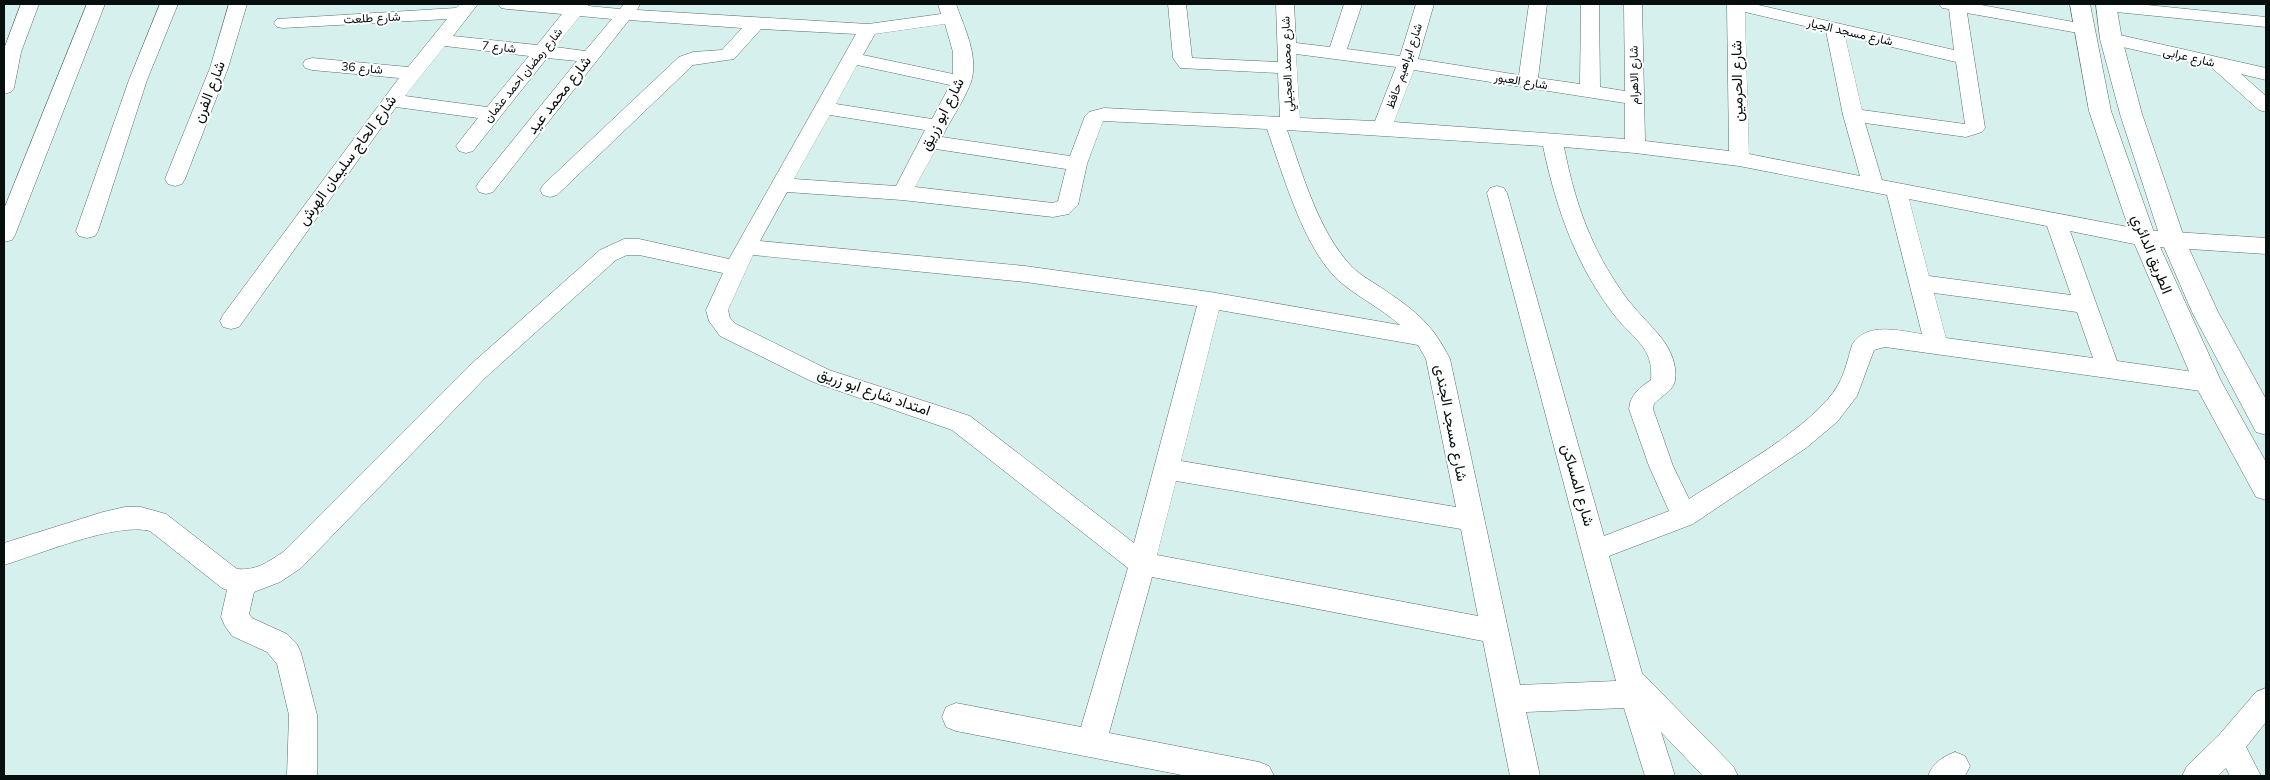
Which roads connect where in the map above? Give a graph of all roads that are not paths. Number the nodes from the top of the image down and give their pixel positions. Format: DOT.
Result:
graph roads {
  1 [pos="30,4"];
  2 [pos="96,4"];
  3 [pos="169,4"];
  4 [pos="238,4"];
  5 [pos="514,4"];
  6 [pos="700,4"];
  7 [pos="1177,4"];
  8 [pos="1285,4"];
  9 [pos="1353,4"];
  10 [pos="1419,4"];
  11 [pos="1538,4"];
  12 [pos="1590,4"];
  13 [pos="1633,4"];
  14 [pos="1736,4"];
  15 [pos="2080,4"];
  16 [pos="1953,5"];
  17 [pos="2106,5"];
  18 [pos="1977,6"];
  19 [pos="577,7"];
  20 [pos="465,8"];
  21 [pos="628,9"];
  22 [pos="949,11"];
  23 [pos="2212,11"];
  24 [pos="687,20"];
  25 [pos="2266,22"];
  26 [pos="283,23"];
  27 [pos="756,24"];
  28 [pos="1834,28"];
  29 [pos="868,29"];
  30 [pos="2084,29"];
  31 [pos="2111,39"];
  32 [pos="439,40"];
  33 [pos="1287,47"];
  34 [pos="541,51"];
  35 [pos="8,53"];
  36 [pos="1337,53"];
  37 [pos="589,57"];
  38 [pos="852,58"];
  39 [pos="1965,58"];
  40 [pos="1407,62"];
  41 [pos="2217,63"];
  42 [pos="312,64"];
  43 [pos="1288,68"];
  44 [pos="412,73"];
  45 [pos="2266,74"];
  46 [pos="961,82"];
  47 [pos="1528,82"];
  48 [pos="4,88"];
  49 [pos="1590,92"];
  50 [pos="1635,99"];
  51 [pos="391,100"];
  52 [pos="2266,106"];
  53 [pos="824,108"];
  54 [pos="492,114"];
  55 [pos="1853,115"];
  56 [pos="1282,124"];
  57 [pos="1382,128"];
  58 [pos="933,134"];
  59 [pos="1552,140"];
  60 [pos="466,146"];
  61 [pos="1635,146"];
  62 [pos="1739,159"];
  63 [pos="1077,164"];
  64 [pos="175,179"];
  65 [pos="780,185"];
  66 [pos="1873,185"];
  67 [pos="486,187"];
  68 [pos="1896,189"];
  69 [pos="550,190"];
  70 [pos="902,193"];
  71 [pos="1497,193"];
  72 [pos="2056,221"];
  73 [pos="87,231"];
  74 [pos="4,235"];
  75 [pos="2144,238"];
  76 [pos="2173,240"];
  77 [pos="2266,246"];
  78 [pos="741,257"];
  79 [pos="1920,282"];
  80 [pos="1210,300"];
  81 [pos="2086,305"];
  82 [pos="231,321"];
  83 [pos="1427,338"];
  84 [pos="1936,345"];
  85 [pos="2108,368"];
  86 [pos="2208,383"];
  87 [pos="2263,414"];
  88 [pos="1166,469"];
  89 [pos="2266,488"];
  90 [pos="1684,516"];
  91 [pos="1470,520"];
  92 [pos="1596,550"];
  93 [pos="4,554"];
  94 [pos="1142,564"];
  95 [pos="243,583"];
  96 [pos="1494,631"];
  97 [pos="1632,687"];
  98 [pos="1508,699"];
  99 [pos="2266,702"];
  100 [pos="956,717"];
  101 [pos="1091,744"];
  102 [pos="2229,745"];
  103 [pos="302,776"];
  104 [pos="1259,776"];
  105 [pos="1525,776"];
  106 [pos="1660,776"];
  107 [pos="1723,776"];
  108 [pos="2197,776"];
  109 [pos="2246,776"];
  1 -- 35 [label="street"];
  2 -- 74 [label="street"];
  3 -- 73 [label="street"];
  4 -- 64 [label="street, شارع الفرن"];
  5 -- 19 [label="street"];
  6 -- 24 [label="street"];
  7 -- 43 [label="street"];
  8 -- 33 [label="street, شارع محمد العجيلي"];
  9 -- 36 [label="street"];
  10 -- 40 [label="street, شارع ابراهيم حافظ"];
  11 -- 47 [label="street"];
  12 -- 49 [label="street"];
  13 -- 50 [label="street, شارع الاهرام"];
  14 -- 28 [label="street, شارع مسجد الجيار"];
  14 -- 62 [label="street, شارع الحرمين"];
  15 -- 30 [label="street, الطريق الدائري"];
  16 -- 18 [label="street"];
  16 -- 39 [label="street"];
  17 -- 23 [label="street"];
  17 -- 31 [label="street, الطريق الدائري"];
  18 -- 30 [label="street"];
  19 -- 21 [label="street"];
  19 -- 34 [label="street, شارع رمضان احمد عثمان"];
  20 -- 26 [label="street, شارع طلعت"];
  20 -- 32 [label="street, شارع الحاج سليمان الهرش"];
  21 -- 24 [label="street"];
  21 -- 37 [label="street, شارع محمد عيد"];
  22 -- 29 [label="street"];
  22 -- 46 [label="street, شارع ابو زريق"];
  23 -- 25 [label="street"];
  24 -- 27 [label="street"];
  27 -- 29 [label="street"];
  27 -- 69 [label="street"];
  28 -- 39 [label="street, شارع مسجد الجيار"];
  28 -- 55 [label="street"];
  29 -- 38 [label="street, امتداد شارع ابو زريق"];
  30 -- 75 [label="street, الطريق الدائري"];
  31 -- 41 [label="street, شارع عرابى"];
  31 -- 76 [label="street, الطريق الدائري"];
  32 -- 34 [label="street, شارع 7"];
  32 -- 44 [label="street, شارع الحاج سليمان الهرش"];
  33 -- 36 [label="street, شارع العبور"];
  33 -- 43 [label="street, شارع محمد العجيلي"];
  34 -- 37 [label="street, شارع 7"];
  34 -- 54 [label="street, شارع رمضان احمد عثمان"];
  35 -- 48 [label="street"];
  36 -- 40 [label="street, شارع العبور"];
  37 -- 67 [label="street, شارع محمد عيد"];
  38 -- 46 [label="street"];
  38 -- 53 [label="street, امتداد شارع ابو زريق"];
  39 -- 55 [label="street"];
  40 -- 47 [label="street, شارع العبور"];
  40 -- 57 [label="street, شارع ابراهيم حافظ"];
  41 -- 45 [label="street, شارع عرابى"];
  41 -- 52 [label="street"];
  42 -- 44 [label="street, شارع 36"];
  43 -- 56 [label="street, شارع محمد العجيلي"];
  44 -- 51 [label="street, شارع الحاج سليمان الهرش"];
  46 -- 58 [label="street, شارع ابو زريق"];
  47 -- 49 [label="street, شارع العبور"];
  49 -- 50 [label="street, شارع العبور"];
  50 -- 61 [label="street, شارع الاهرام"];
  51 -- 54 [label="street"];
  51 -- 82 [label="street, شارع الحاج سليمان الهرش"];
  53 -- 58 [label="street"];
  53 -- 65 [label="street, امتداد شارع ابو زريق"];
  54 -- 60 [label="street, شارع رمضان احمد عثمان"];
  55 -- 66 [label="street"];
  56 -- 57 [label="street"];
  56 -- 63 [label="street"];
  56 -- 83 [label="street, شارع مسجد الجندى"];
  57 -- 59 [label="street"];
  58 -- 63 [label="street"];
  58 -- 70 [label="street, شارع ابو زريق"];
  59 -- 61 [label="street"];
  59 -- 90 [label="street"];
  61 -- 62 [label="street"];
  62 -- 66 [label="street"];
  63 -- 70 [label="street"];
  65 -- 70 [label="street"];
  65 -- 78 [label="street, امتداد شارع ابو زريق"];
  66 -- 68 [label="street"];
  68 -- 72 [label="street"];
  68 -- 79 [label="street"];
  71 -- 92 [label="street, شارع المساكن"];
  72 -- 75 [label="street"];
  72 -- 81 [label="street"];
  75 -- 76 [label="street"];
  75 -- 86 [label="street, الطريق الدائري"];
  76 -- 77 [label="street"];
  76 -- 87 [label="street, الطريق الدائري"];
  78 -- 80 [label="street"];
  78 -- 94 [label="street, امتداد شارع ابو زريق"];
  78 -- 95 [label="street"];
  79 -- 81 [label="street"];
  79 -- 84 [label="street"];
  80 -- 83 [label="street"];
  80 -- 88 [label="street"];
  81 -- 85 [label="street"];
  83 -- 91 [label="street, شارع مسجد الجندى"];
  84 -- 85 [label="street"];
  84 -- 90 [label="street"];
  85 -- 86 [label="street"];
  86 -- 89 [label="street, الطريق الدائري"];
  88 -- 91 [label="street"];
  88 -- 94 [label="street"];
  90 -- 92 [label="street"];
  91 -- 96 [label="street, شارع مسجد الجندى"];
  92 -- 97 [label="street, شارع المساكن"];
  93 -- 95 [label="street"];
  94 -- 96 [label="street"];
  94 -- 101 [label="street"];
  95 -- 103 [label="street"];
  96 -- 98 [label="street, شارع مسجد الجندى"];
  97 -- 98 [label="street"];
  97 -- 106 [label="street, شارع المساكن"];
  97 -- 107 [label="street"];
  98 -- 105 [label="street, شارع مسجد الجندى"];
  99 -- 102 [label="street"];
  100 -- 101 [label="street"];
  101 -- 104 [label="street"];
  102 -- 108 [label="street"];
  102 -- 109 [label="street"];
}
